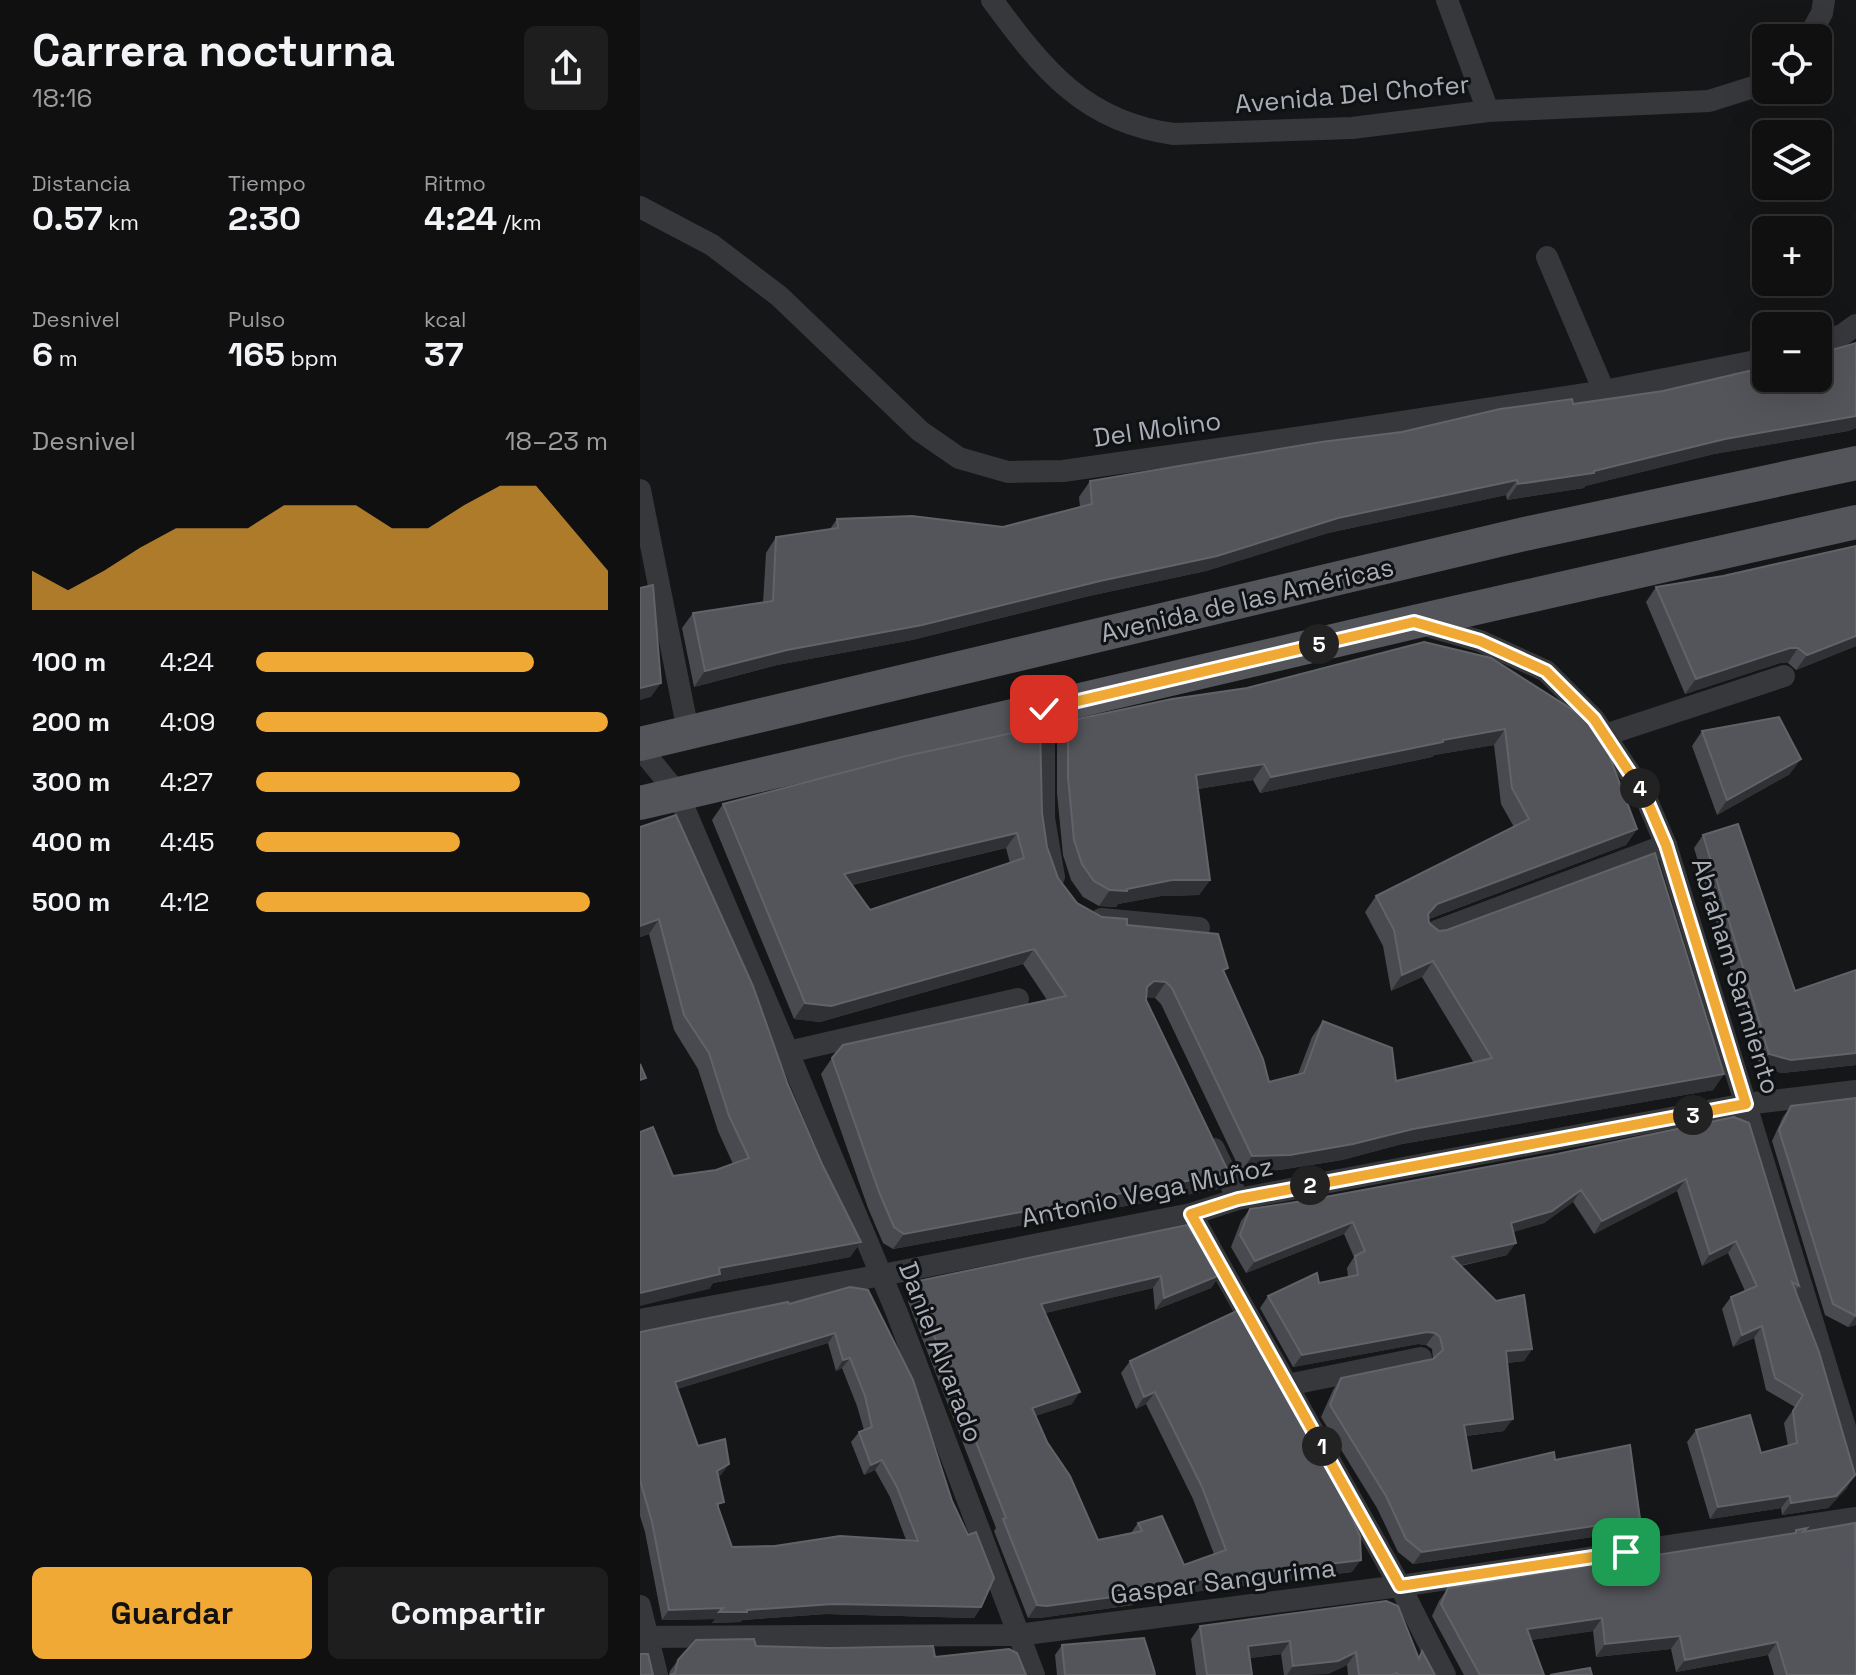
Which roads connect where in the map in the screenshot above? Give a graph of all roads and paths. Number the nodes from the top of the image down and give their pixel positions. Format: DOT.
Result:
graph roads {
  1 [pos="992,0"];
  2 [pos="1447,0"];
  3 [pos="1824,0"];
  4 [pos="1816,24"];
  5 [pos="1752,89"];
  6 [pos="1488,111"];
  7 [pos="640,207"];
  8 [pos="1547,257"];
  9 [pos="1856,325"];
  10 [pos="1832,338"];
  11 [pos="1752,362"];
  12 [pos="1604,391"];
  13 [pos="1856,463"];
  14 [pos="640,490"];
  15 [pos="1856,522"];
  16 [pos="1414,622"];
  17 [pos="1784,676"];
  18 [pos="1044,709"];
  19 [pos="688,731"];
  20 [pos="1605,735"];
  21 [pos="640,746"];
  22 [pos="678,794"];
  23 [pos="640,803"];
  24 [pos="1666,845"];
  25 [pos="1062,893"];
  26 [pos="1084,913"];
  27 [pos="1199,928"];
  28 [pos="1431,933"];
  29 [pos="1018,999"];
  30 [pos="788,1052"];
  31 [pos="1856,1091"];
  32 [pos="1746,1104"];
  33 [pos="1206,1132"];
  34 [pos="1238,1199"];
  35 [pos="1191,1214"];
  36 [pos="882,1275"];
  37 [pos="640,1320"];
  38 [pos="1421,1358"];
  39 [pos="1287,1385"];
  40 [pos="1856,1463"];
  41 [pos="1856,1518"];
  42 [pos="1400,1586"];
  43 [pos="640,1606"];
  44 [pos="1018,1635"];
  45 [pos="644,1637"];
  46 [pos="657,1675"];
  47 [pos="1034,1675"];
  48 [pos="1445,1675"];
  1 -- 6 [label="street, Avenida Del Chofer"];
  2 -- 6 [label="street"];
  3 -- 4 [label="street"];
  5 -- 6 [label="street, Avenida Del Chofer"];
  7 -- 12 [label="street, Del Molino"];
  8 -- 12 [label="street"];
  9 -- 10 [label="street"];
  11 -- 12 [label="street, Del Molino"];
  13 -- 19 [label="main road, Avenida de las Américas"];
  14 -- 19 [label="street"];
  15 -- 16 [label="main road"];
  16 -- 18 [label="main road"];
  16 -- 20 [label="street, Abraham Sarmiento"];
  17 -- 20 [label="street"];
  18 -- 22 [label="main road"];
  18 -- 25 [label="street"];
  19 -- 21 [label="main road, Avenida de las Américas"];
  20 -- 24 [label="street, Abraham Sarmiento"];
  21 -- 22 [label="street, Daniel Alvarado"];
  22 -- 23 [label="main road"];
  22 -- 30 [label="street, Daniel Alvarado"];
  24 -- 28 [label="street"];
  24 -- 32 [label="street, Abraham Sarmiento"];
  26 -- 27 [label="street"];
  29 -- 30 [label="street"];
  30 -- 36 [label="street, Daniel Alvarado"];
  31 -- 32 [label="street, Antonio Vega Muñoz"];
  32 -- 34 [label="street, Antonio Vega Muñoz"];
  32 -- 40 [label="street, Abraham Sarmiento"];
  33 -- 34 [label="street"];
  34 -- 35 [label="street, Antonio Vega Muñoz"];
  35 -- 36 [label="street, Antonio Vega Muñoz"];
  35 -- 39 [label="street"];
  36 -- 37 [label="street, Antonio Vega Muñoz"];
  36 -- 44 [label="street, Daniel Alvarado"];
  38 -- 39 [label="street"];
  39 -- 42 [label="street"];
  41 -- 42 [label="street, Gaspar Sangurima"];
  42 -- 44 [label="street, Gaspar Sangurima"];
  42 -- 48 [label="street"];
  43 -- 45 [label="street"];
  44 -- 45 [label="street, Gaspar Sangurima"];
  44 -- 47 [label="street, Daniel Alvarado"];
  45 -- 46 [label="street"];
}
